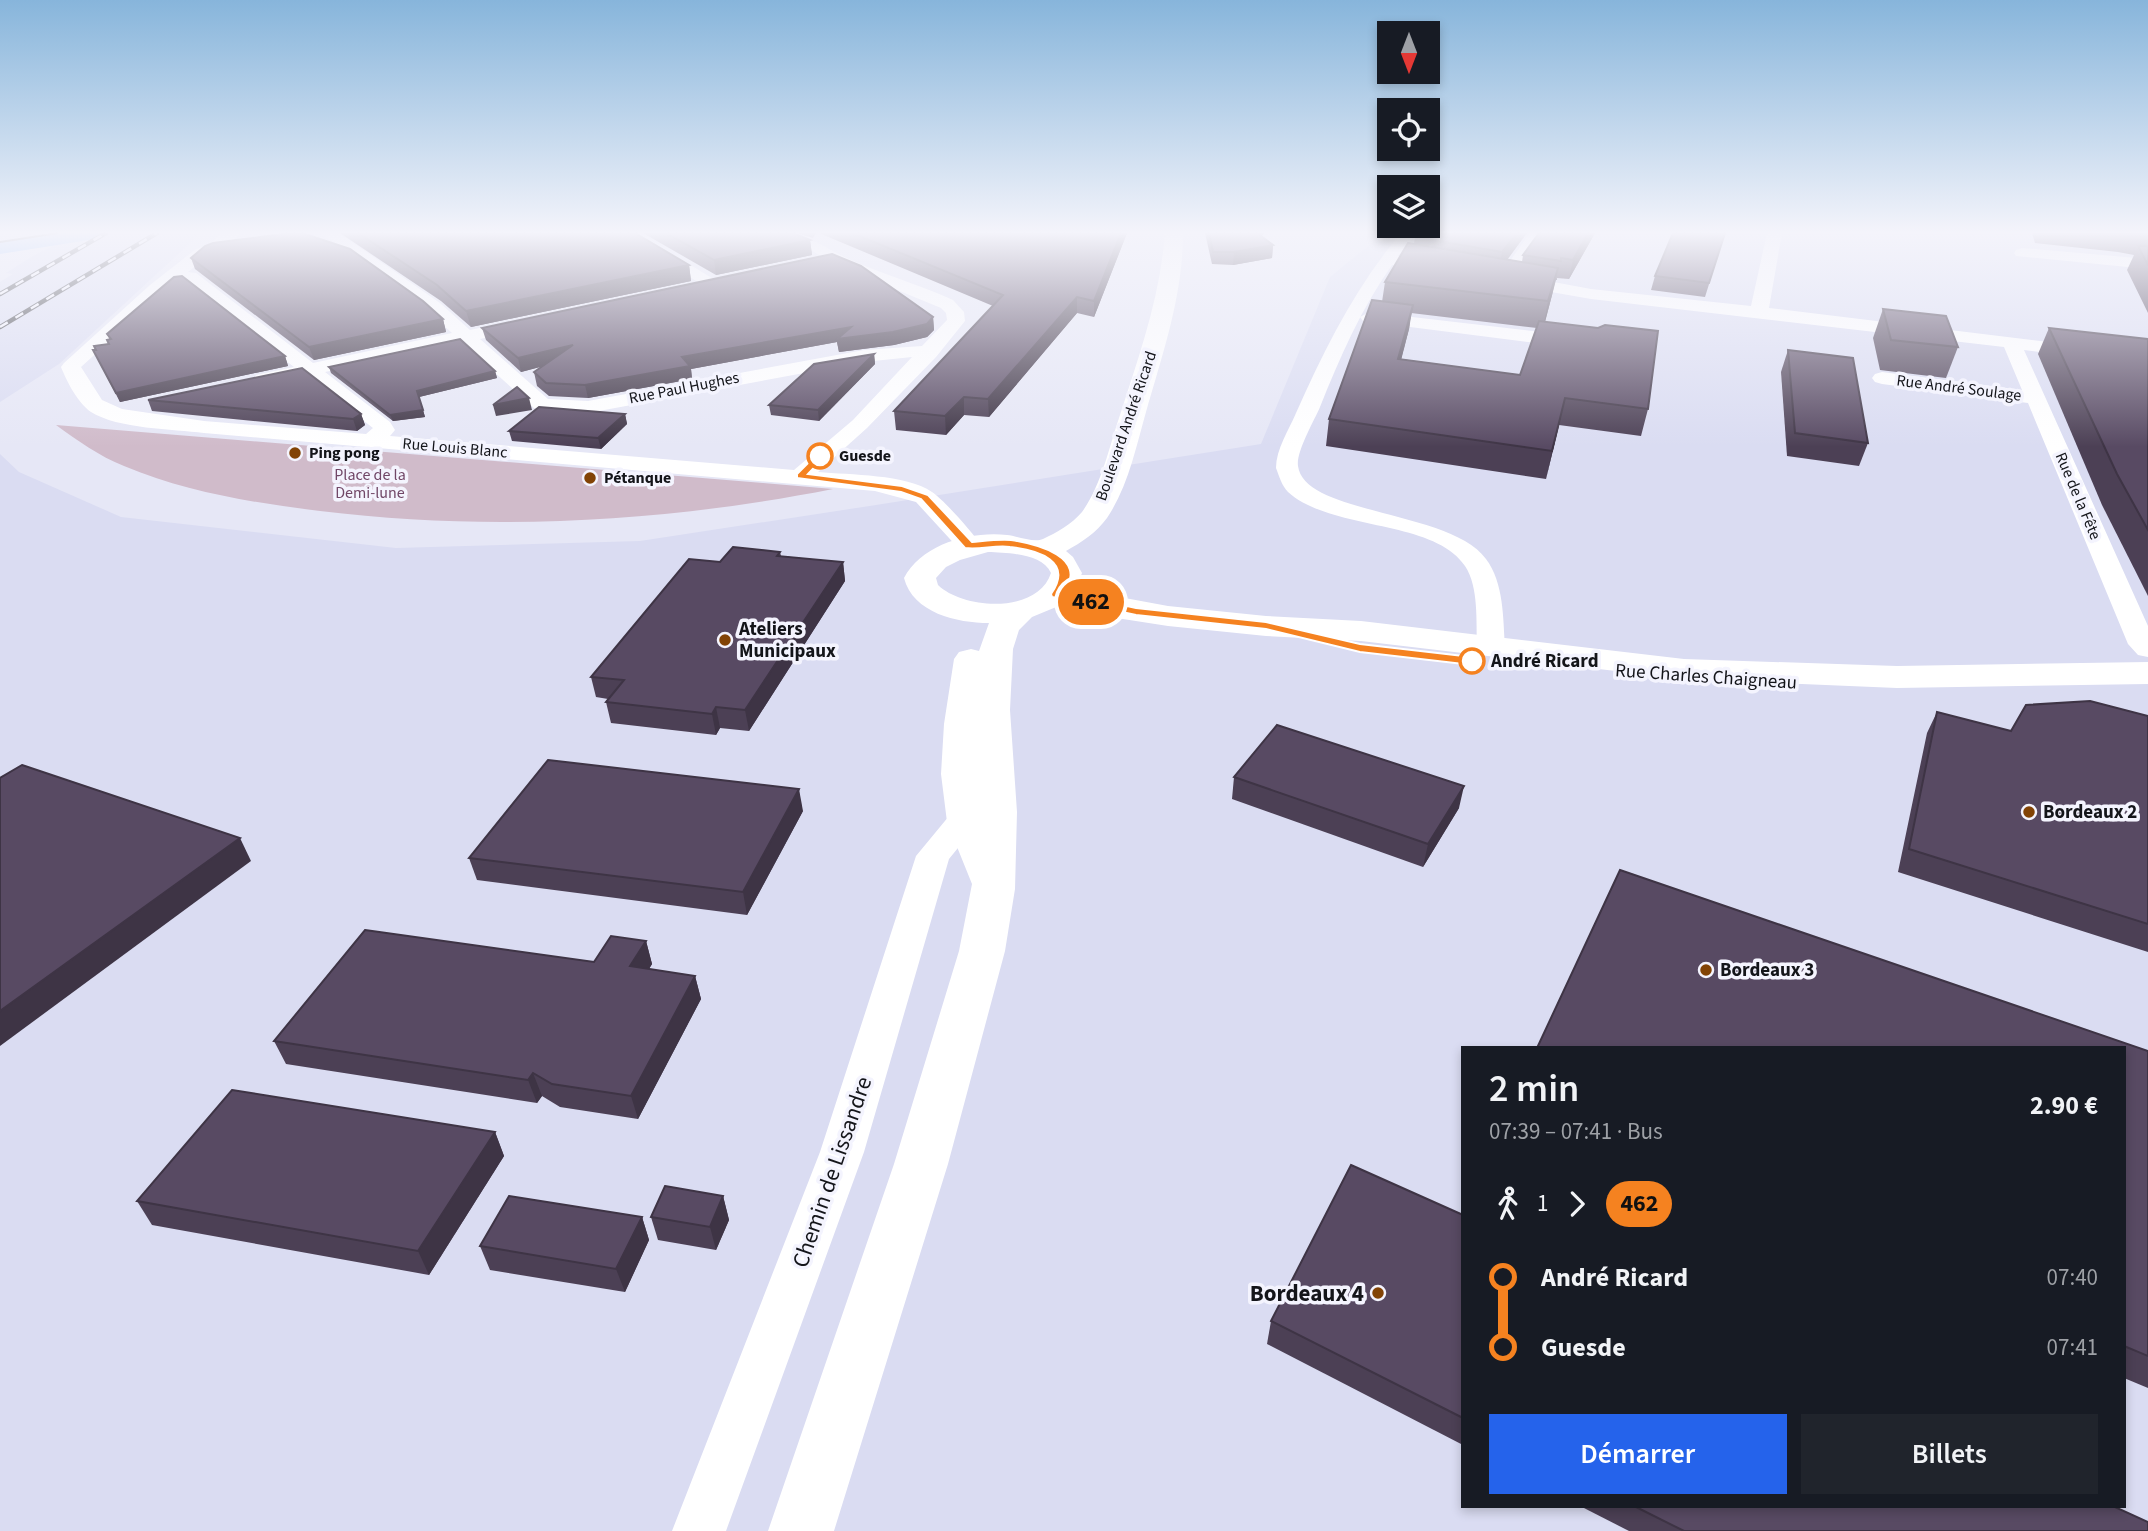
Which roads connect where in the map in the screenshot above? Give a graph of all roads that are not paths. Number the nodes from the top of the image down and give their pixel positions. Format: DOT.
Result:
graph roads {
  1 [pos="140,304"];
  2 [pos="225,304"];
  3 [pos="430,304"];
  4 [pos="947,304"];
  5 [pos="1165,304"];
  6 [pos="1356,304"];
  7 [pos="1761,304"];
  8 [pos="1569,305"];
  9 [pos="1759,312"];
  10 [pos="1350,314"];
  11 [pos="540,320"];
  12 [pos="465,337"];
  13 [pos="1559,340"];
  14 [pos="2011,341"];
  15 [pos="1594,344"];
  16 [pos="929,353"];
  17 [pos="2148,359"];
  18 [pos="308,370"];
  19 [pos="1882,378"];
  20 [pos="242,384"];
  21 [pos="2035,398"];
  22 [pos="150,403"];
  23 [pos="111,412"];
  24 [pos="370,441"];
  25 [pos="800,476"];
  26 [pos="969,545"];
  27 [pos="1043,551"];
  28 [pos="1056,594"];
  29 [pos="952,608"];
  30 [pos="1021,610"];
  31 [pos="1266,626"];
  32 [pos="1491,646"];
  33 [pos="2148,649"];
  34 [pos="2148,673"];
  35 [pos="2148,681"];
  36 [pos="966,817"];
  37 [pos="993,888"];
  38 [pos="699,1531"];
  39 [pos="801,1531"];
  1 -- 23 [label="street"];
  2 -- 18 [label="street"];
  3 -- 12 [label="street, Rue Paul Hughes"];
  4 -- 16 [label="street"];
  5 -- 27 [label="main road, Boulevard André Ricard"];
  6 -- 10 [label="street"];
  7 -- 9 [label="street"];
  8 -- 9 [label="street"];
  8 -- 13 [label="street"];
  9 -- 14 [label="street"];
  10 -- 13 [label="street"];
  10 -- 32 [label="street"];
  11 -- 12 [label="street"];
  12 -- 16 [label="street, Rue Paul Hughes"];
  12 -- 18 [label="street"];
  13 -- 15 [label="street"];
  14 -- 17 [label="street"];
  14 -- 21 [label="street, Rue de la Fête"];
  16 -- 25 [label="street"];
  18 -- 20 [label="street"];
  18 -- 24 [label="street"];
  19 -- 21 [label="street, Rue André Soulage"];
  21 -- 33 [label="street, Rue de la Fête"];
  22 -- 23 [label="street"];
  23 -- 24 [label="street, Rue Louis Blanc"];
  24 -- 25 [label="street, Rue Louis Blanc"];
  25 -- 26 [label="street, Rue Louis Blanc"];
  26 -- 27 [label="main road"];
  26 -- 29 [label="main road"];
  27 -- 28 [label="main road"];
  28 -- 30 [label="main road"];
  28 -- 31 [label="main road, Rue Charles Chaigneau"];
  29 -- 30 [label="main road"];
  29 -- 36 [label="main road"];
  30 -- 37 [label="main road"];
  31 -- 32 [label="main road, Rue Charles Chaigneau"];
  31 -- 35 [label="main road, Rue Charles Chaigneau"];
  32 -- 34 [label="main road, Rue Charles Chaigneau"];
  36 -- 37 [label="main road"];
  36 -- 38 [label="street, Chemin de Lissandre"];
  37 -- 39 [label="main road"];
}
